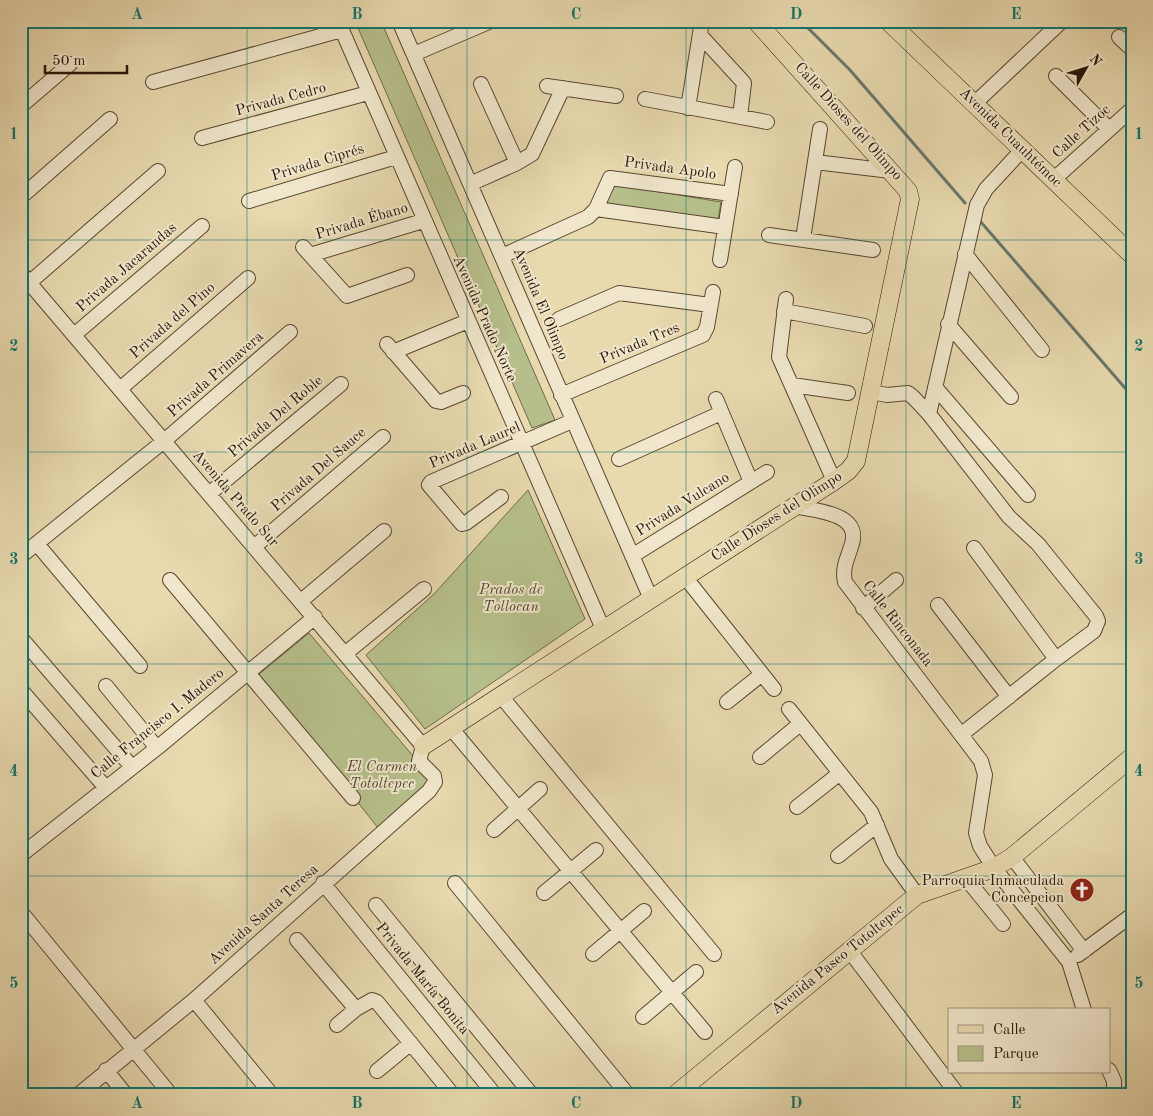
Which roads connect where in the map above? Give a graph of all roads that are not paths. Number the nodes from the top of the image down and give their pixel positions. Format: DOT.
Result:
graph roads {
  1 [pos="399,21"];
  2 [pos="490,21"];
  3 [pos="702,21"];
  4 [pos="756,21"];
  5 [pos="888,21"];
  6 [pos="1062,21"];
  7 [pos="340,26"];
  8 [pos="700,35"];
  9 [pos="1119,37"];
  10 [pos="1132,49"];
  11 [pos="414,54"];
  12 [pos="70,64"];
  13 [pos="1056,76"];
  14 [pos="154,82"];
  15 [pos="481,84"];
  16 [pos="547,86"];
  17 [pos="563,88"];
  18 [pos="368,93"];
  19 [pos="616,96"];
  20 [pos="645,99"];
  21 [pos="974,104"];
  22 [pos="21,106"];
  23 [pos="688,108"];
  24 [pos="1132,109"];
  25 [pos="740,117"];
  26 [pos="110,120"];
  27 [pos="767,122"];
  28 [pos="820,129"];
  29 [pos="1109,129"];
  30 [pos="202,138"];
  31 [pos="1022,150"];
  32 [pos="396,157"];
  33 [pos="815,162"];
  34 [pos="517,163"];
  35 [pos="735,167"];
  36 [pos="158,171"];
  37 [pos="891,171"];
  38 [pos="1053,180"];
  39 [pos="470,184"];
  40 [pos="731,194"];
  41 [pos="21,197"];
  42 [pos="249,201"];
  43 [pos="596,209"];
  44 [pos="423,221"];
  45 [pos="202,226"];
  46 [pos="725,227"];
  47 [pos="769,235"];
  48 [pos="803,240"];
  49 [pos="873,250"];
  50 [pos="965,254"];
  51 [pos="1132,254"];
  52 [pos="502,256"];
  53 [pos="720,260"];
  54 [pos="407,275"];
  55 [pos="25,278"];
  56 [pos="248,278"];
  57 [pos="559,319"];
  58 [pos="468,321"];
  59 [pos="948,324"];
  60 [pos="865,326"];
  61 [pos="290,332"];
  62 [pos="74,336"];
  63 [pos="1042,350"];
  64 [pos="340,384"];
  65 [pos="792,385"];
  66 [pos="935,387"];
  67 [pos="120,389"];
  68 [pos="871,392"];
  69 [pos="463,393"];
  70 [pos="848,393"];
  71 [pos="560,395"];
  72 [pos="1011,397"];
  73 [pos="716,399"];
  74 [pos="721,413"];
  75 [pos="929,414"];
  76 [pos="572,422"];
  77 [pos="383,437"];
  78 [pos="164,442"];
  79 [pos="521,444"];
  80 [pos="619,459"];
  81 [pos="766,472"];
  82 [pos="834,481"];
  83 [pos="751,482"];
  84 [pos="209,494"];
  85 [pos="1028,495"];
  86 [pos="501,497"];
  87 [pos="794,506"];
  88 [pos="384,531"];
  89 [pos="37,544"];
  90 [pos="254,547"];
  91 [pos="974,548"];
  92 [pos="21,556"];
  93 [pos="632,556"];
  94 [pos="685,577"];
  95 [pos="170,580"];
  96 [pos="896,580"];
  97 [pos="424,589"];
  98 [pos="651,599"];
  99 [pos="301,601"];
  100 [pos="938,605"];
  101 [pos="863,608"];
  102 [pos="315,617"];
  103 [pos="603,629"];
  104 [pos="21,638"];
  105 [pos="346,653"];
  106 [pos="1054,657"];
  107 [pos="140,666"];
  108 [pos="248,673"];
  109 [pos="762,674"];
  110 [pos="106,686"];
  111 [pos="21,690"];
  112 [pos="774,690"];
  113 [pos="501,696"];
  114 [pos="1009,697"];
  115 [pos="727,702"];
  116 [pos="789,709"];
  117 [pos="800,724"];
  118 [pos="451,728"];
  119 [pos="962,734"];
  120 [pos="423,746"];
  121 [pos="157,748"];
  122 [pos="760,757"];
  123 [pos="1132,757"];
  124 [pos="132,767"];
  125 [pos="840,773"];
  126 [pos="106,788"];
  127 [pos="540,789"];
  128 [pos="353,798"];
  129 [pos="797,807"];
  130 [pos="519,808"];
  131 [pos="877,826"];
  132 [pos="494,830"];
  133 [pos="23,849"];
  134 [pos="596,850"];
  135 [pos="838,856"];
  136 [pos="1012,857"];
  137 [pos="994,868"];
  138 [pos="570,871"];
  139 [pos="965,877"];
  140 [pos="455,882"];
  141 [pos="324,883"];
  142 [pos="544,893"];
  143 [pos="917,895"];
  144 [pos="376,905"];
  145 [pos="644,911"];
  146 [pos="21,912"];
  147 [pos="1132,915"];
  148 [pos="1003,924"];
  149 [pos="622,931"];
  150 [pos="297,940"];
  151 [pos="849,950"];
  152 [pos="1084,951"];
  153 [pos="593,954"];
  154 [pos="714,954"];
  155 [pos="1070,962"];
  156 [pos="696,972"];
  157 [pos="673,993"];
  158 [pos="194,1000"];
  159 [pos="1083,1008"];
  160 [pos="356,1009"];
  161 [pos="643,1018"];
  162 [pos="337,1025"];
  163 [pos="705,1032"];
  164 [pos="411,1043"];
  165 [pos="133,1048"];
  166 [pos="106,1070"];
  167 [pos="377,1071"];
  168 [pos="1110,1072"];
  169 [pos="83,1093"];
  170 [pos="448,1093"];
  171 [pos="126,1095"];
  172 [pos="171,1095"];
  173 [pos="272,1095"];
  174 [pos="496,1095"];
  175 [pos="532,1095"];
  176 [pos="628,1095"];
  177 [pos="675,1095"];
  178 [pos="958,1095"];
  179 [pos="1114,1095"];
  1 -- 11 [label="street, Avenida El Olimpo"];
  2 -- 11 [label="street"];
  3 -- 8 [label="street"];
  4 -- 37 [label="main road, Calle Dioses del Olimpo"];
  5 -- 21 [label="main road, Avenida Cuauhtémoc"];
  6 -- 21 [label="street"];
  7 -- 14 [label="street"];
  7 -- 18 [label="street, Avenida Prado Norte"];
  8 -- 23 [label="street"];
  8 -- 25 [label="street"];
  9 -- 10 [label="street"];
  11 -- 39 [label="street, Avenida El Olimpo"];
  12 -- 22 [label="street"];
  13 -- 29 [label="street"];
  15 -- 34 [label="street"];
  16 -- 17 [label="street"];
  17 -- 19 [label="street"];
  17 -- 34 [label="street"];
  18 -- 30 [label="street, Privada Cedro"];
  18 -- 32 [label="street, Avenida Prado Norte"];
  20 -- 23 [label="street"];
  21 -- 31 [label="main road, Avenida Cuauhtémoc"];
  23 -- 25 [label="street"];
  24 -- 29 [label="street, Calle Tizoc"];
  25 -- 27 [label="street"];
  26 -- 41 [label="street"];
  28 -- 33 [label="street"];
  29 -- 38 [label="street, Calle Tizoc"];
  31 -- 38 [label="main road, Avenida Cuauhtémoc"];
  31 -- 50 [label="street"];
  32 -- 42 [label="street, Privada Ciprés"];
  32 -- 44 [label="street, Avenida Prado Norte"];
  33 -- 37 [label="street"];
  33 -- 48 [label="street"];
  34 -- 39 [label="street"];
  35 -- 40 [label="street, Privada Apolo"];
  36 -- 55 [label="street"];
  37 -- 68 [label="main road, Calle Dioses del Olimpo"];
  38 -- 51 [label="main road, Avenida Cuauhtémoc"];
  39 -- 52 [label="street, Avenida El Olimpo"];
  40 -- 43 [label="street, Privada Apolo"];
  40 -- 46 [label="street, Privada Apolo"];
  43 -- 46 [label="street"];
  43 -- 52 [label="street"];
  44 -- 54 [label="street, Privada Ébano"];
  44 -- 58 [label="street, Avenida Prado Norte"];
  45 -- 62 [label="street, Privada Jacarandas"];
  46 -- 53 [label="street, Privada Apolo"];
  47 -- 48 [label="street"];
  48 -- 49 [label="street"];
  50 -- 59 [label="street"];
  50 -- 63 [label="street"];
  52 -- 71 [label="street, Avenida El Olimpo"];
  55 -- 62 [label="street, Avenida Prado Sur"];
  56 -- 67 [label="street, Privada del Pino"];
  57 -- 71 [label="street, Privada Tres"];
  58 -- 69 [label="street"];
  58 -- 79 [label="street, Avenida Prado Norte"];
  59 -- 66 [label="street"];
  59 -- 72 [label="street"];
  60 -- 65 [label="street"];
  61 -- 78 [label="street, Privada Primavera"];
  62 -- 67 [label="street, Avenida Prado Sur"];
  64 -- 84 [label="street, Privada Del Roble"];
  65 -- 70 [label="street"];
  65 -- 82 [label="street"];
  66 -- 75 [label="street"];
  66 -- 85 [label="street"];
  67 -- 78 [label="street, Avenida Prado Sur"];
  68 -- 75 [label="street"];
  68 -- 82 [label="main road, Calle Dioses del Olimpo"];
  71 -- 76 [label="street, Avenida El Olimpo"];
  73 -- 74 [label="street, Privada Vulcano"];
  74 -- 80 [label="street"];
  74 -- 83 [label="street, Privada Vulcano"];
  75 -- 106 [label="street"];
  76 -- 79 [label="street, Privada Laurel"];
  76 -- 93 [label="street, Avenida El Olimpo"];
  77 -- 90 [label="street, Privada Del Sauce"];
  78 -- 84 [label="street, Avenida Prado Sur"];
  78 -- 89 [label="street, Privada Primavera"];
  79 -- 86 [label="street, Privada Laurel"];
  79 -- 103 [label="street, Avenida Prado Norte"];
  81 -- 83 [label="street, Privada Vulcano"];
  82 -- 87 [label="main road, Calle Dioses del Olimpo"];
  83 -- 93 [label="street, Privada Vulcano"];
  84 -- 90 [label="street, Avenida Prado Sur"];
  87 -- 94 [label="main road, Calle Dioses del Olimpo"];
  87 -- 101 [label="street, Calle Rinconada"];
  88 -- 99 [label="street"];
  89 -- 92 [label="street, Privada Primavera"];
  89 -- 107 [label="street"];
  90 -- 99 [label="street, Avenida Prado Sur"];
  91 -- 106 [label="street"];
  93 -- 98 [label="street, Avenida El Olimpo"];
  94 -- 98 [label="main road, Calle Dioses del Olimpo"];
  94 -- 109 [label="street"];
  95 -- 108 [label="street"];
  96 -- 101 [label="street"];
  97 -- 105 [label="street"];
  98 -- 103 [label="main road, Calle Dioses del Olimpo"];
  99 -- 102 [label="street, Avenida Prado Sur"];
  100 -- 114 [label="street"];
  101 -- 119 [label="street, Calle Rinconada"];
  102 -- 105 [label="street, Avenida Prado Sur"];
  102 -- 108 [label="street, Calle Francisco I. Madero"];
  103 -- 113 [label="main road, Calle Dioses del Olimpo"];
  104 -- 124 [label="street"];
  105 -- 120 [label="street, Avenida Prado Sur"];
  106 -- 114 [label="street"];
  108 -- 121 [label="street, Calle Francisco I. Madero"];
  108 -- 128 [label="street"];
  109 -- 112 [label="street"];
  109 -- 115 [label="street"];
  110 -- 121 [label="street"];
  111 -- 126 [label="street"];
  113 -- 118 [label="main road, Calle Dioses del Olimpo"];
  113 -- 154 [label="street"];
  114 -- 119 [label="street"];
  116 -- 117 [label="street"];
  117 -- 122 [label="street"];
  117 -- 125 [label="street"];
  118 -- 120 [label="main road, Calle Dioses del Olimpo"];
  118 -- 130 [label="street"];
  119 -- 137 [label="street, Calle Rinconada"];
  120 -- 141 [label="street, Avenida Santa Teresa"];
  121 -- 124 [label="street, Calle Francisco I. Madero"];
  123 -- 136 [label="main road, Avenida Paseo Totoltepec"];
  124 -- 126 [label="street, Calle Francisco I. Madero"];
  125 -- 129 [label="street"];
  125 -- 131 [label="street"];
  126 -- 133 [label="street, Calle Francisco I. Madero"];
  127 -- 130 [label="street"];
  130 -- 132 [label="street"];
  130 -- 138 [label="street"];
  131 -- 135 [label="street"];
  131 -- 143 [label="street"];
  134 -- 138 [label="street"];
  136 -- 137 [label="main road, Avenida Paseo Totoltepec"];
  136 -- 152 [label="street"];
  137 -- 139 [label="main road, Avenida Paseo Totoltepec"];
  137 -- 155 [label="street, Calle Rinconada"];
  138 -- 142 [label="street"];
  138 -- 149 [label="street"];
  139 -- 143 [label="main road, Avenida Paseo Totoltepec"];
  139 -- 148 [label="street"];
  140 -- 176 [label="street"];
  141 -- 158 [label="street, Avenida Santa Teresa"];
  141 -- 174 [label="street, Privada María Bonita"];
  143 -- 151 [label="main road, Avenida Paseo Totoltepec"];
  144 -- 175 [label="street"];
  145 -- 149 [label="street"];
  146 -- 165 [label="street"];
  147 -- 152 [label="street"];
  149 -- 153 [label="street"];
  149 -- 157 [label="street"];
  150 -- 160 [label="street"];
  151 -- 177 [label="main road, Avenida Paseo Totoltepec"];
  151 -- 178 [label="street"];
  152 -- 155 [label="street"];
  155 -- 159 [label="street"];
  156 -- 157 [label="street"];
  157 -- 161 [label="street"];
  157 -- 163 [label="street"];
  158 -- 165 [label="street, Avenida Santa Teresa"];
  158 -- 173 [label="street"];
  160 -- 162 [label="street"];
  160 -- 164 [label="street"];
  164 -- 167 [label="street"];
  164 -- 170 [label="street"];
  165 -- 166 [label="street, Avenida Santa Teresa"];
  165 -- 172 [label="street"];
  166 -- 169 [label="street, Avenida Santa Teresa"];
  166 -- 171 [label="street"];
  168 -- 179 [label="street"];
}
